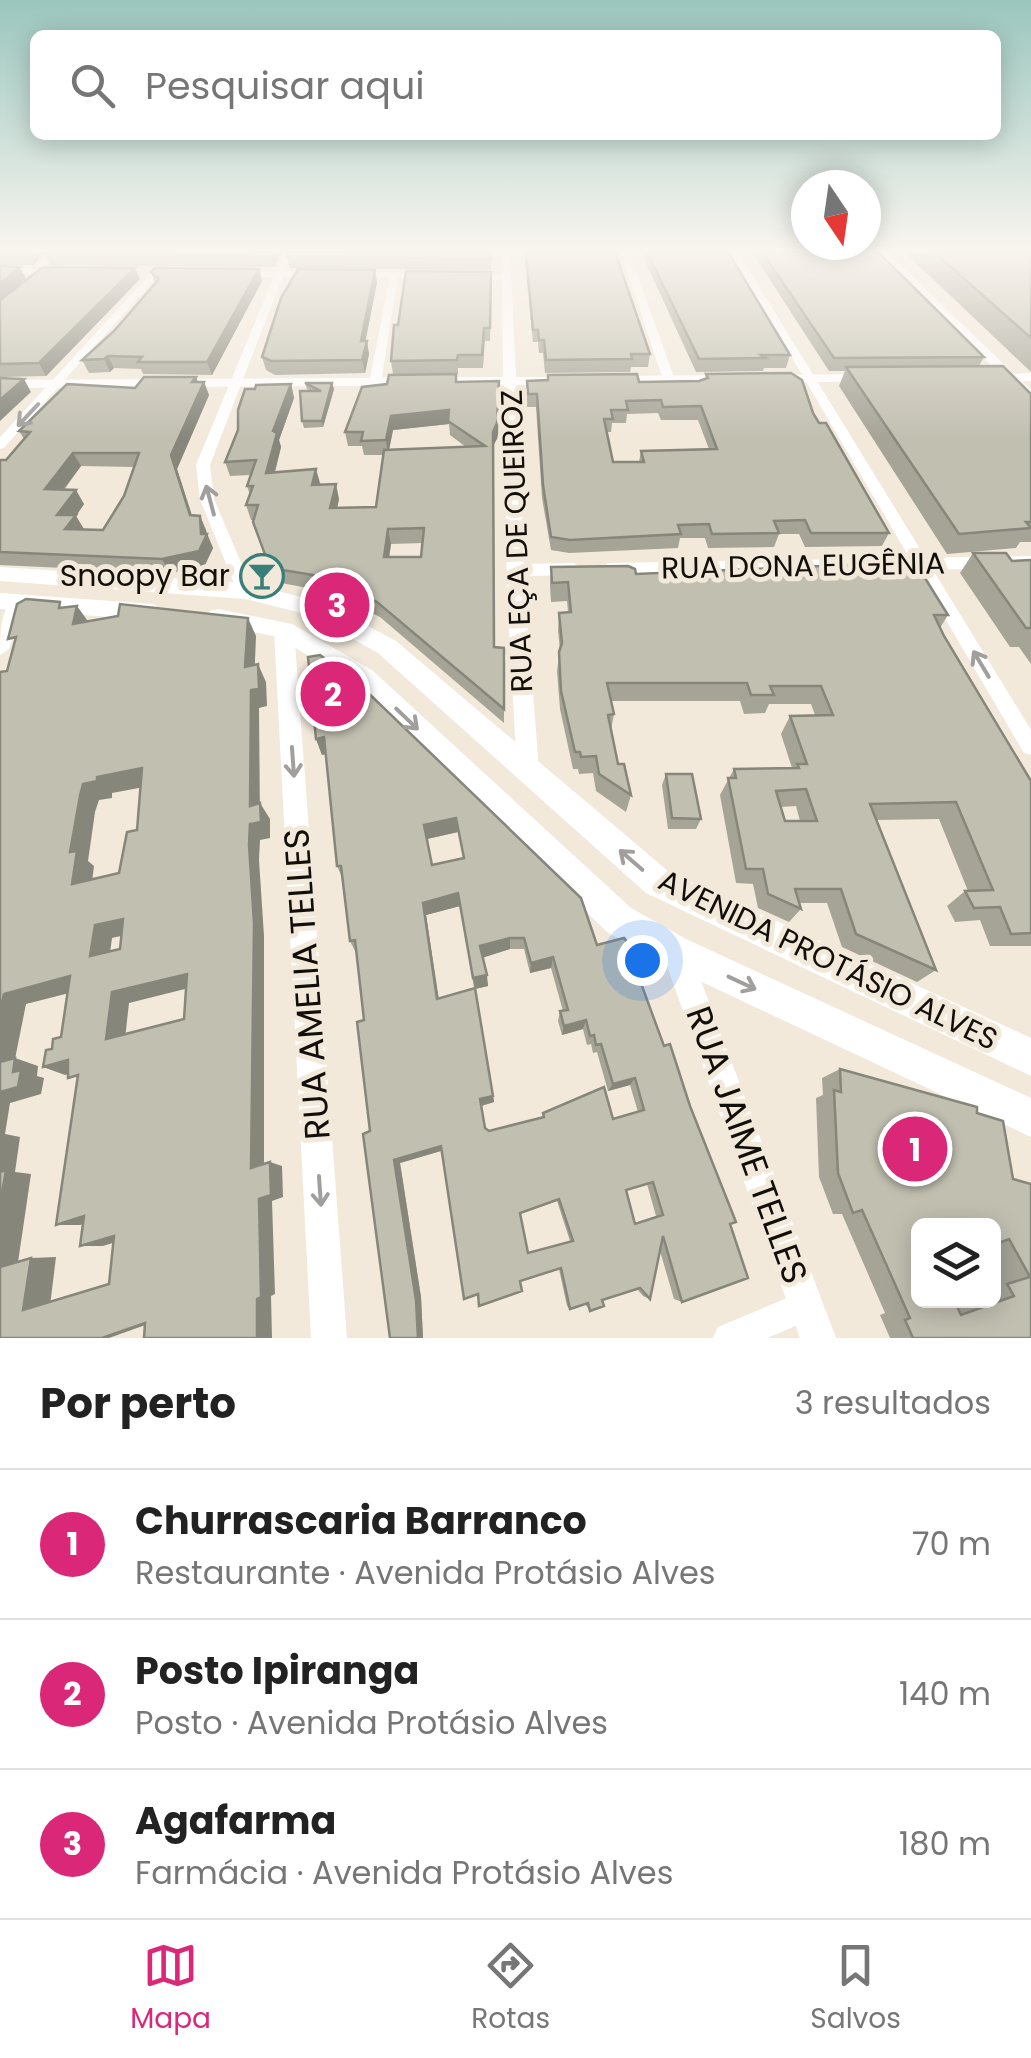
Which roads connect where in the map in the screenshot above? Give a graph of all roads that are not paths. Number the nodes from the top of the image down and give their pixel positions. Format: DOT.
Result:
graph roads {
  1 [pos="119,314"];
  2 [pos="261,314"];
  3 [pos="387,314"];
  4 [pos="509,314"];
  5 [pos="646,314"];
  6 [pos="773,314"];
  7 [pos="946,314"];
  8 [pos="1031,377"];
  9 [pos="812,378"];
  10 [pos="892,378"];
  11 [pos="972,378"];
  12 [pos="1012,378"];
  13 [pos="736,379"];
  14 [pos="755,379"];
  15 [pos="669,380"];
  16 [pos="570,381"];
  17 [pos="590,381"];
  18 [pos="511,382"];
  19 [pos="375,383"];
  20 [pos="0,384"];
  21 [pos="232,384"];
  22 [pos="55,385"];
  23 [pos="1031,397"];
  24 [pos="0,444"];
  25 [pos="1031,562"];
  26 [pos="922,563"];
  27 [pos="515,570"];
  28 [pos="0,574"];
  29 [pos="245,591"];
  30 [pos="8,601"];
  31 [pos="284,630"];
  32 [pos="0,648"];
  33 [pos="1031,747"];
  34 [pos="528,770"];
  35 [pos="676,952"];
  36 [pos="1031,1057"];
  37 [pos="1031,1118"];
  38 [pos="806,1306"];
  39 [pos="329,1338"];
  40 [pos="729,1338"];
  41 [pos="818,1338"];
  1 -- 22 [label="street"];
  2 -- 21 [label="street"];
  3 -- 19 [label="street"];
  4 -- 18 [label="street, RUA EÇA DE QUEIROZ"];
  5 -- 15 [label="street"];
  6 -- 9 [label="street"];
  7 -- 12 [label="street"];
  8 -- 12 [label="street"];
  9 -- 10 [label="street"];
  9 -- 14 [label="street"];
  9 -- 26 [label="street"];
  11 -- 12 [label="street"];
  12 -- 23 [label="street"];
  13 -- 15 [label="street"];
  15 -- 17 [label="street"];
  16 -- 18 [label="street"];
  18 -- 19 [label="street"];
  18 -- 27 [label="street, RUA EÇA DE QUEIROZ"];
  19 -- 21 [label="street"];
  20 -- 22 [label="street"];
  21 -- 22 [label="street"];
  29 -- 21 [label="street, one-way"];
  22 -- 24 [label="street, one-way"];
  25 -- 26 [label="street, RUA DONA EUGÊNIA"];
  26 -- 27 [label="street, RUA DONA EUGÊNIA"];
  33 -- 26 [label="street, one-way"];
  27 -- 34 [label="street, RUA EÇA DE QUEIROZ"];
  28 -- 29 [label="main road, AVENIDA PROTÁSIO ALVES"];
  29 -- 34 [label="main road, AVENIDA PROTÁSIO ALVES"];
  30 -- 31 [label="main road, AVENIDA PROTÁSIO ALVES"];
  30 -- 32 [label="street"];
  31 -- 35 [label="main road, AVENIDA PROTÁSIO ALVES, one-way"];
  31 -- 39 [label="street, RUA AMELIA TELLES, one-way"];
  36 -- 34 [label="main road, AVENIDA PROTÁSIO ALVES, one-way"];
  35 -- 37 [label="main road, AVENIDA PROTÁSIO ALVES, one-way"];
  35 -- 38 [label="street, RUA JAIME TELLES"];
  38 -- 40 [label="street"];
  38 -- 41 [label="street, RUA JAIME TELLES"];
}
